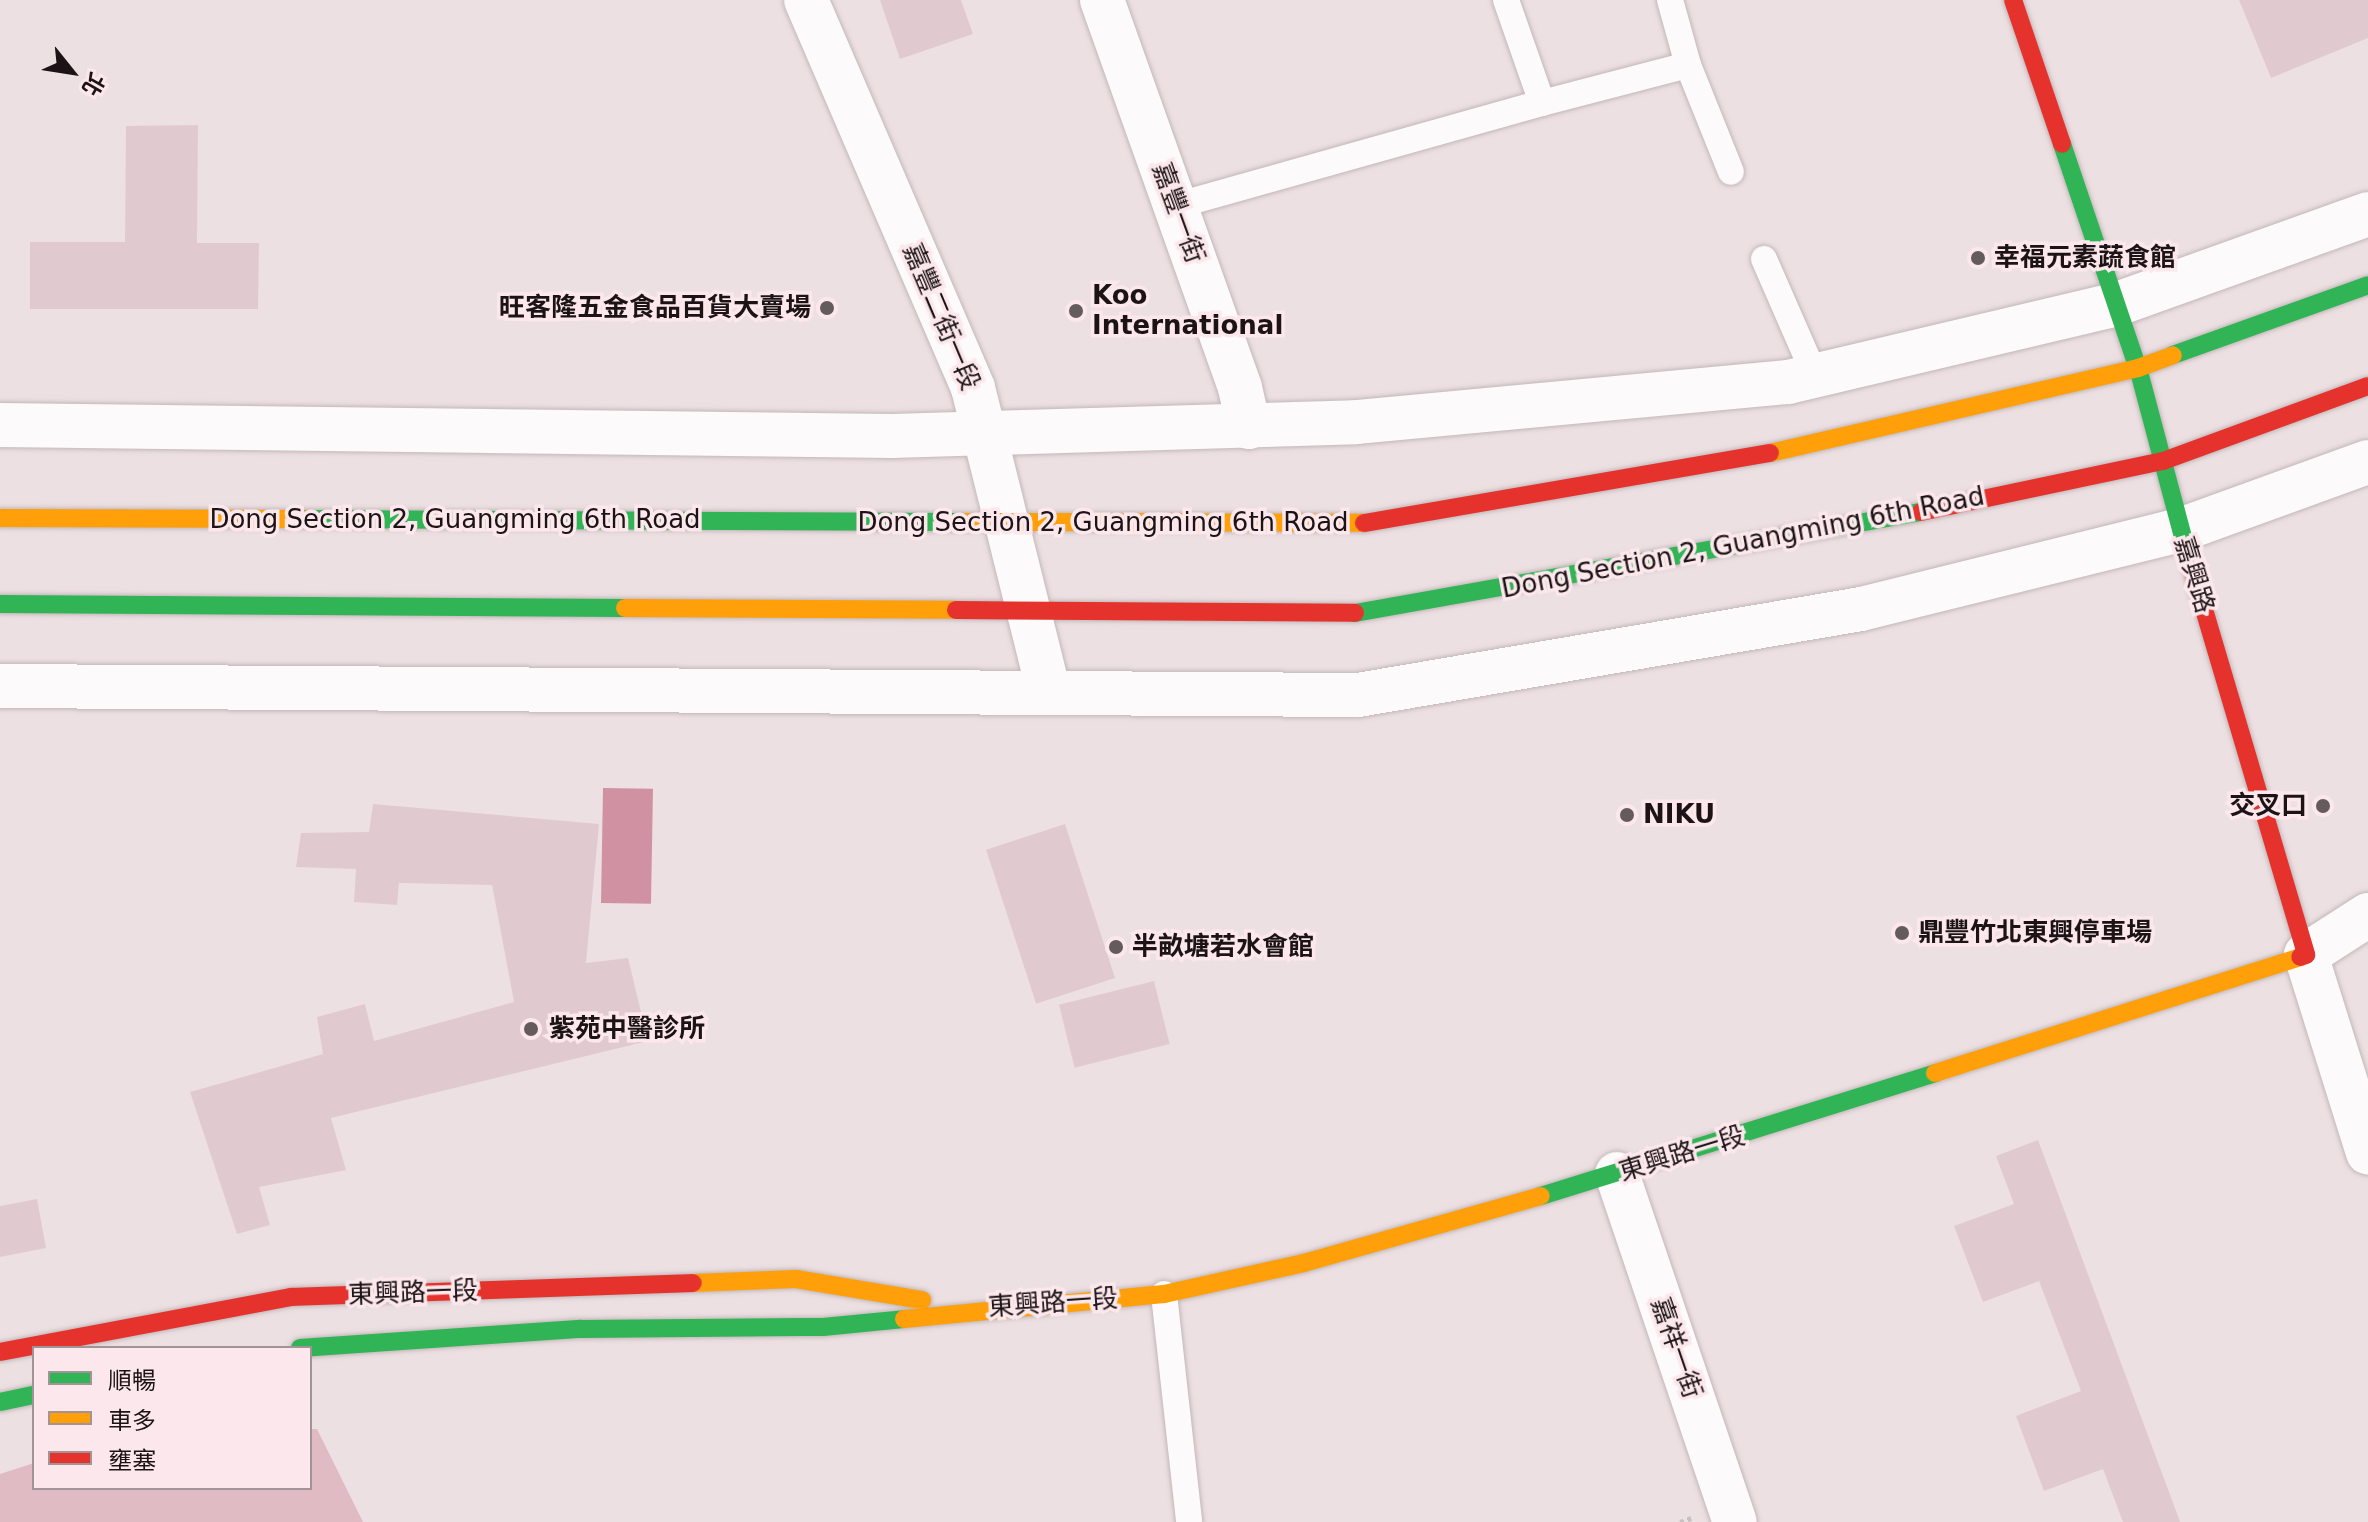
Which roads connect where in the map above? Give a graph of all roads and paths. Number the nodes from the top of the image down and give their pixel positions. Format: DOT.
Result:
graph roads {
  1 [pos="806,0"];
  2 [pos="1102,0"];
  3 [pos="1506,0"];
  4 [pos="1670,0"];
  5 [pos="2013,0"];
  6 [pos="1688,65"];
  7 [pos="1542,103"];
  8 [pos="1731,172"];
  9 [pos="1175,206"];
  10 [pos="2368,214"];
  11 [pos="1764,259"];
  12 [pos="2368,285"];
  13 [pos="2117,304"];
  14 [pos="2138,368"];
  15 [pos="1815,376"];
  16 [pos="2368,386"];
  17 [pos="0,425"];
  18 [pos="1249,427"];
  19 [pos="983,434"];
  20 [pos="2163,461"];
  21 [pos="2368,462"];
  22 [pos="0,518"];
  23 [pos="1005,522"];
  24 [pos="2180,530"];
  25 [pos="0,604"];
  26 [pos="1030,611"];
  27 [pos="0,686"];
  28 [pos="1049,693"];
  29 [pos="2368,915"];
  30 [pos="2306,955"];
  31 [pos="2368,1153"];
  32 [pos="1617,1174"];
  33 [pos="1164,1294"];
  34 [pos="972,1308"];
  35 [pos="312,1347"];
  36 [pos="0,1352"];
  37 [pos="32,1395"];
  38 [pos="0,1402"];
  39 [pos="1189,1522"];
  40 [pos="1735,1522"];
  1 -- 19 [label="street, 嘉豐二街一段"];
  2 -- 9 [label="street, 嘉豐一街"];
  3 -- 7 [label="lane"];
  4 -- 6 [label="lane"];
  5 -- 13 [label="main road, 嘉興路"];
  6 -- 7 [label="lane"];
  6 -- 8 [label="lane"];
  7 -- 9 [label="lane"];
  9 -- 18 [label="street, 嘉豐一街"];
  10 -- 13 [label="street"];
  11 -- 15 [label="lane"];
  12 -- 14 [label="main road, Dong Section 2, Guangming 6th Road"];
  13 -- 14 [label="main road, 嘉興路"];
  13 -- 15 [label="street"];
  14 -- 20 [label="main road, 嘉興路"];
  14 -- 23 [label="main road, Dong Section 2, Guangming 6th Road"];
  15 -- 18 [label="street"];
  16 -- 20 [label="main road, Dong Section 2, Guangming 6th Road"];
  17 -- 19 [label="street"];
  18 -- 19 [label="street"];
  19 -- 23 [label="street, 嘉豐二街一段"];
  20 -- 24 [label="main road, 嘉興路"];
  20 -- 26 [label="main road, Dong Section 2, Guangming 6th Road"];
  21 -- 24 [label="street"];
  22 -- 23 [label="main road, Dong Section 2, Guangming 6th Road"];
  23 -- 26 [label="street, 嘉豐二街一段"];
  24 -- 28 [label="street"];
  24 -- 30 [label="main road, 嘉興路"];
  25 -- 26 [label="main road, Dong Section 2, Guangming 6th Road"];
  26 -- 28 [label="street, 嘉豐二街一段"];
  27 -- 28 [label="street"];
  29 -- 30 [label="street, 東興路一段"];
  30 -- 31 [label="street, 嘉興路"];
  30 -- 32 [label="main road, 東興路一段"];
  32 -- 33 [label="main road, 東興路一段"];
  32 -- 40 [label="street, 嘉祥一街"];
  33 -- 34 [label="main road, 東興路一段"];
  33 -- 39 [label="lane"];
  34 -- 35 [label="main road, 東興路一段"];
  34 -- 36 [label="main road, 東興路一段"];
  37 -- 38 [label="main road"];
}
